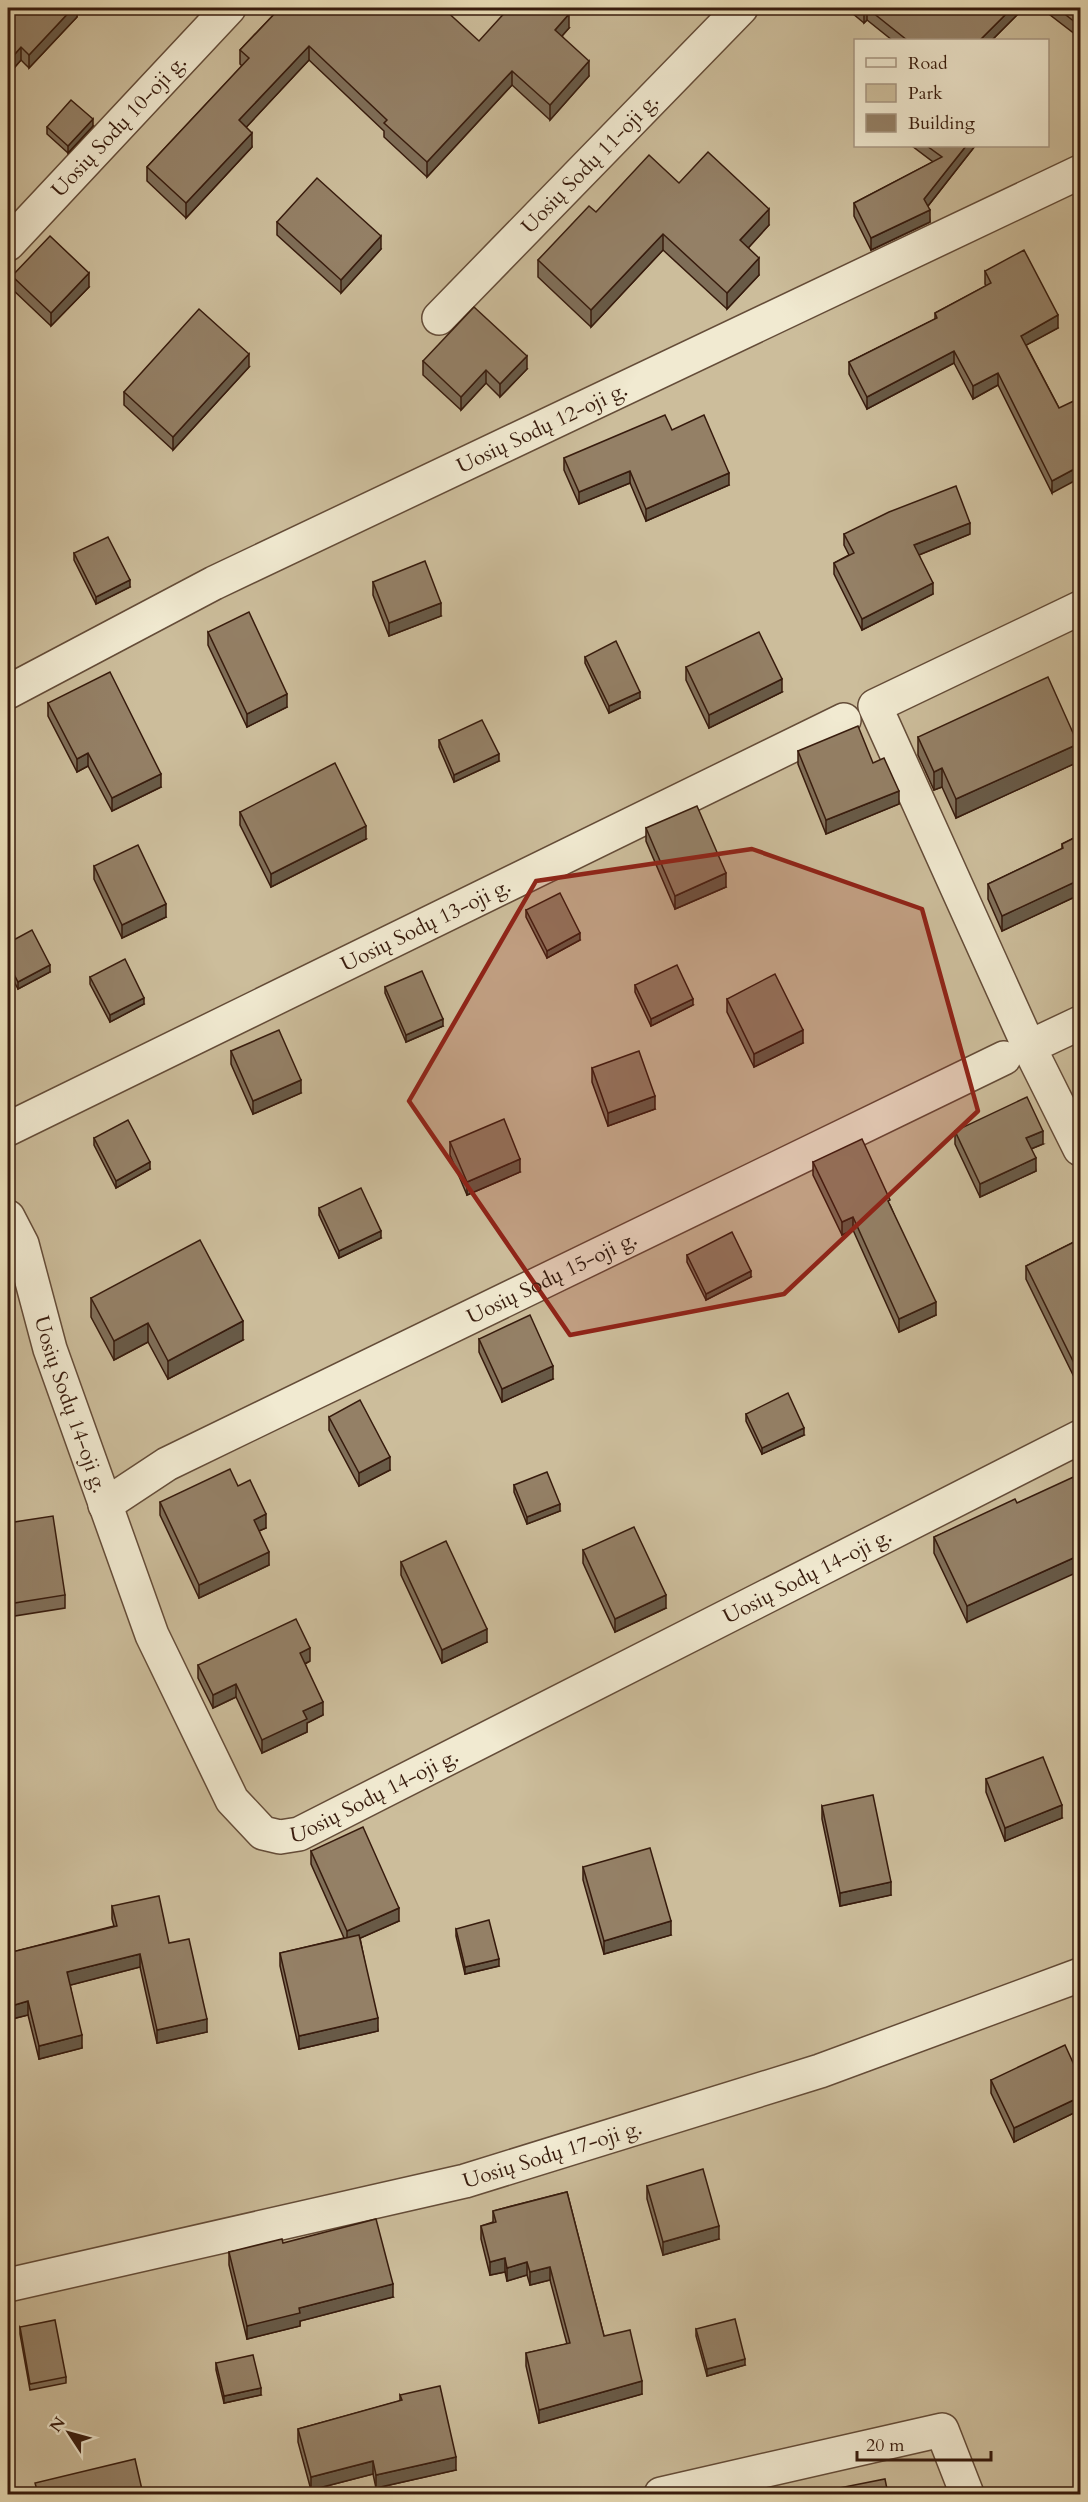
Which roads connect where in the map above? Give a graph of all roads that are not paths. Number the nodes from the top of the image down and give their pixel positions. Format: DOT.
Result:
graph roads {
  1 [pos="229,8"];
  2 [pos="741,8"];
  3 [pos="1080,172"];
  4 [pos="8,244"];
  5 [pos="439,318"];
  6 [pos="1080,608"];
  7 [pos="8,692"];
  8 [pos="844,720"];
  9 [pos="1080,1023"];
  10 [pos="1017,1053"];
  11 [pos="8,1129"];
  12 [pos="1080,1149"];
  13 [pos="8,1217"];
  14 [pos="1080,1437"];
  15 [pos="105,1505"];
  16 [pos="1080,1975"];
  17 [pos="8,2285"];
  18 [pos="661,2494"];
  19 [pos="967,2494"];
  1 -- 4 [label="street, Uosių Sodų 10-oji g."];
  2 -- 5 [label="street, Uosių Sodų 11-oji g."];
  3 -- 7 [label="street, Uosių Sodų 12-oji g."];
  6 -- 10 [label="street"];
  8 -- 11 [label="street, Uosių Sodų 13-oji g."];
  9 -- 10 [label="street, Uosių Sodų 15-oji g."];
  10 -- 12 [label="street"];
  10 -- 15 [label="street, Uosių Sodų 15-oji g."];
  13 -- 15 [label="street, Uosių Sodų 14-oji g."];
  14 -- 15 [label="street, Uosių Sodų 14-oji g."];
  16 -- 17 [label="street, Uosių Sodų 17-oji g."];
  18 -- 19 [label="street"];
}
